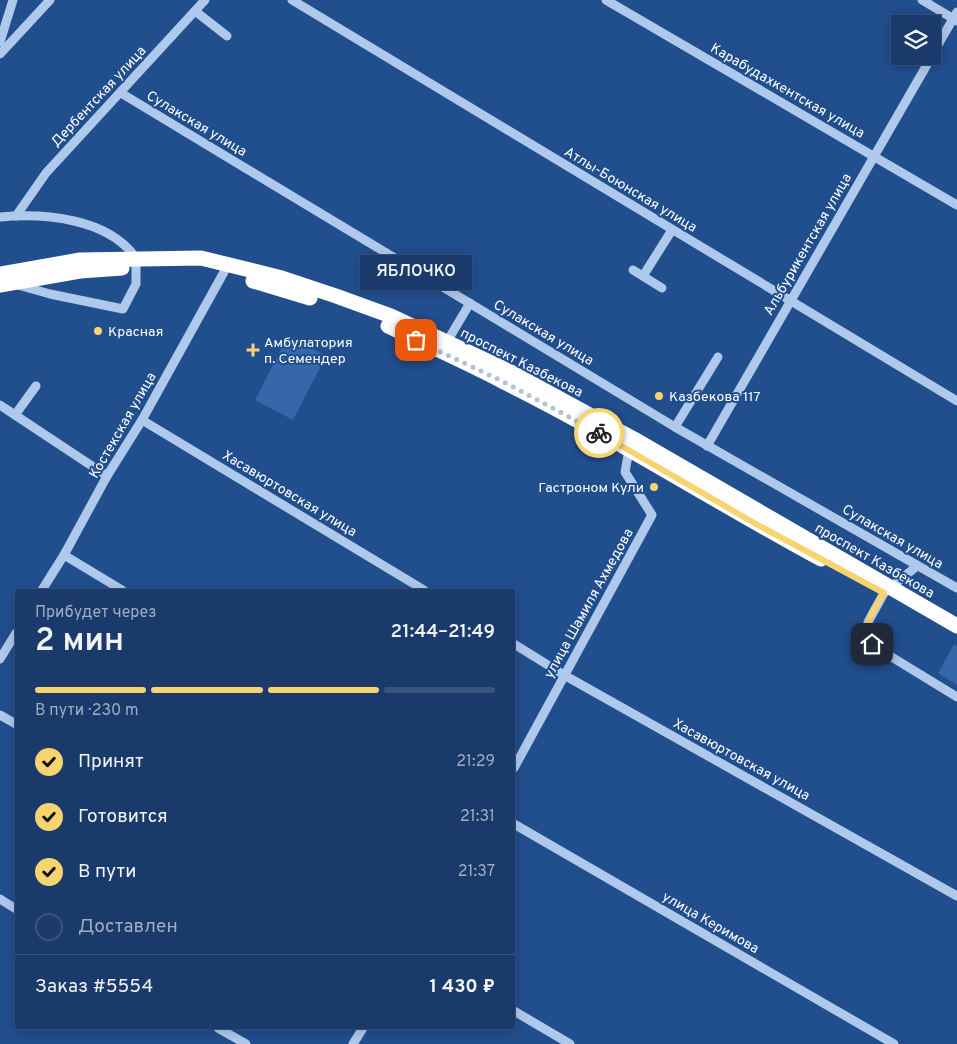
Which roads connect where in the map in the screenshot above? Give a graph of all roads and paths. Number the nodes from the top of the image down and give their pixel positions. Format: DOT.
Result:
graph roads {
  1 [pos="13,0"];
  2 [pos="50,0"];
  3 [pos="205,0"];
  4 [pos="292,0"];
  5 [pos="606,0"];
  6 [pos="922,0"];
  7 [pos="195,11"];
  8 [pos="956,17"];
  9 [pos="227,36"];
  10 [pos="941,41"];
  11 [pos="0,42"];
  12 [pos="0,54"];
  13 [pos="926,65"];
  14 [pos="121,93"];
  15 [pos="874,156"];
  16 [pos="957,205"];
  17 [pos="16,216"];
  18 [pos="0,217"];
  19 [pos="672,230"];
  20 [pos="136,262"];
  21 [pos="634,270"];
  22 [pos="224,272"];
  23 [pos="643,276"];
  24 [pos="3,280"];
  25 [pos="662,288"];
  26 [pos="790,302"];
  27 [pos="470,304"];
  28 [pos="451,335"];
  29 [pos="718,357"];
  30 [pos="36,386"];
  31 [pos="957,401"];
  32 [pos="0,405"];
  33 [pos="15,415"];
  34 [pos="142,420"];
  35 [pos="675,427"];
  36 [pos="707,446"];
  37 [pos="629,450"];
  38 [pos="107,476"];
  39 [pos="64,555"];
  40 [pos="917,566"];
  41 [pos="957,588"];
  42 [pos="43,589"];
  43 [pos="120,589"];
  44 [pos="422,589"];
  45 [pos="888,590"];
  46 [pos="957,626"];
  47 [pos="15,635"];
  48 [pos="957,635"];
  49 [pos="515,645"];
  50 [pos="0,659"];
  51 [pos="564,674"];
  52 [pos="957,698"];
  53 [pos="0,715"];
  54 [pos="15,723"];
  55 [pos="515,766"];
  56 [pos="515,825"];
  57 [pos="957,896"];
  58 [pos="0,899"];
  59 [pos="15,908"];
  60 [pos="515,1012"];
  61 [pos="220,1029"];
  62 [pos="362,1029"];
  63 [pos="246,1044"];
  64 [pos="353,1044"];
  65 [pos="570,1044"];
  66 [pos="894,1044"];
  1 -- 11 [label="street"];
  2 -- 12 [label="street"];
  3 -- 7 [label="street, Дербентская улица"];
  4 -- 19 [label="street, Атлы-Боюнская улица"];
  5 -- 15 [label="street, Карабудахкентская улица"];
  6 -- 8 [label="street"];
  7 -- 9 [label="street"];
  7 -- 14 [label="street, Дербентская улица"];
  8 -- 10 [label="street, Альбурикентская улица"];
  13 -- 15 [label="street, Альбурикентская улица"];
  14 -- 17 [label="street, Дербентская улица"];
  14 -- 27 [label="street, Сулакская улица"];
  15 -- 16 [label="street, Карабудахкентская улица"];
  15 -- 26 [label="street, Альбурикентская улица"];
  17 -- 18 [label="street"];
  17 -- 20 [label="street"];
  19 -- 23 [label="street"];
  19 -- 26 [label="street, Атлы-Боюнская улица"];
  20 -- 22 [label="highway, проспект Казбекова"];
  20 -- 24 [label="highway, проспект Казбекова"];
  20 -- 24 [label="street"];
  20 -- 45 [label="highway, проспект Казбекова"];
  21 -- 23 [label="street"];
  22 -- 34 [label="street, Костекская улица"];
  22 -- 37 [label="highway, проспект Казбекова"];
  23 -- 25 [label="street"];
  26 -- 31 [label="street, Атлы-Боюнская улица"];
  26 -- 36 [label="street, Альбурикентская улица"];
  27 -- 28 [label="street"];
  27 -- 35 [label="street, Сулакская улица"];
  29 -- 35 [label="street"];
  30 -- 33 [label="street"];
  32 -- 33 [label="street"];
  33 -- 38 [label="street"];
  34 -- 38 [label="street, Костекская улица"];
  34 -- 44 [label="street, Хасавюртовская улица"];
  35 -- 36 [label="street, Сулакская улица"];
  36 -- 40 [label="street, Сулакская улица"];
  37 -- 45 [label="highway, проспект Казбекова"];
  37 -- 51 [label="street, улица Шамиля Ахмедова"];
  38 -- 39 [label="street, Костекская улица"];
  39 -- 42 [label="street, Костекская улица"];
  39 -- 43 [label="street"];
  40 -- 41 [label="street, Сулакская улица"];
  40 -- 45 [label="street"];
  45 -- 46 [label="highway, проспект Казбекова"];
  45 -- 48 [label="highway, проспект Казбекова"];
  45 -- 52 [label="street"];
  47 -- 50 [label="street"];
  49 -- 51 [label="street, Хасавюртовская улица"];
  51 -- 55 [label="street, улица Шамиля Ахмедова"];
  51 -- 57 [label="street, Хасавюртовская улица"];
  53 -- 54 [label="street"];
  56 -- 66 [label="street, улица Керимова"];
  58 -- 59 [label="street"];
  60 -- 65 [label="street"];
  61 -- 63 [label="street"];
  62 -- 64 [label="street"];
}
